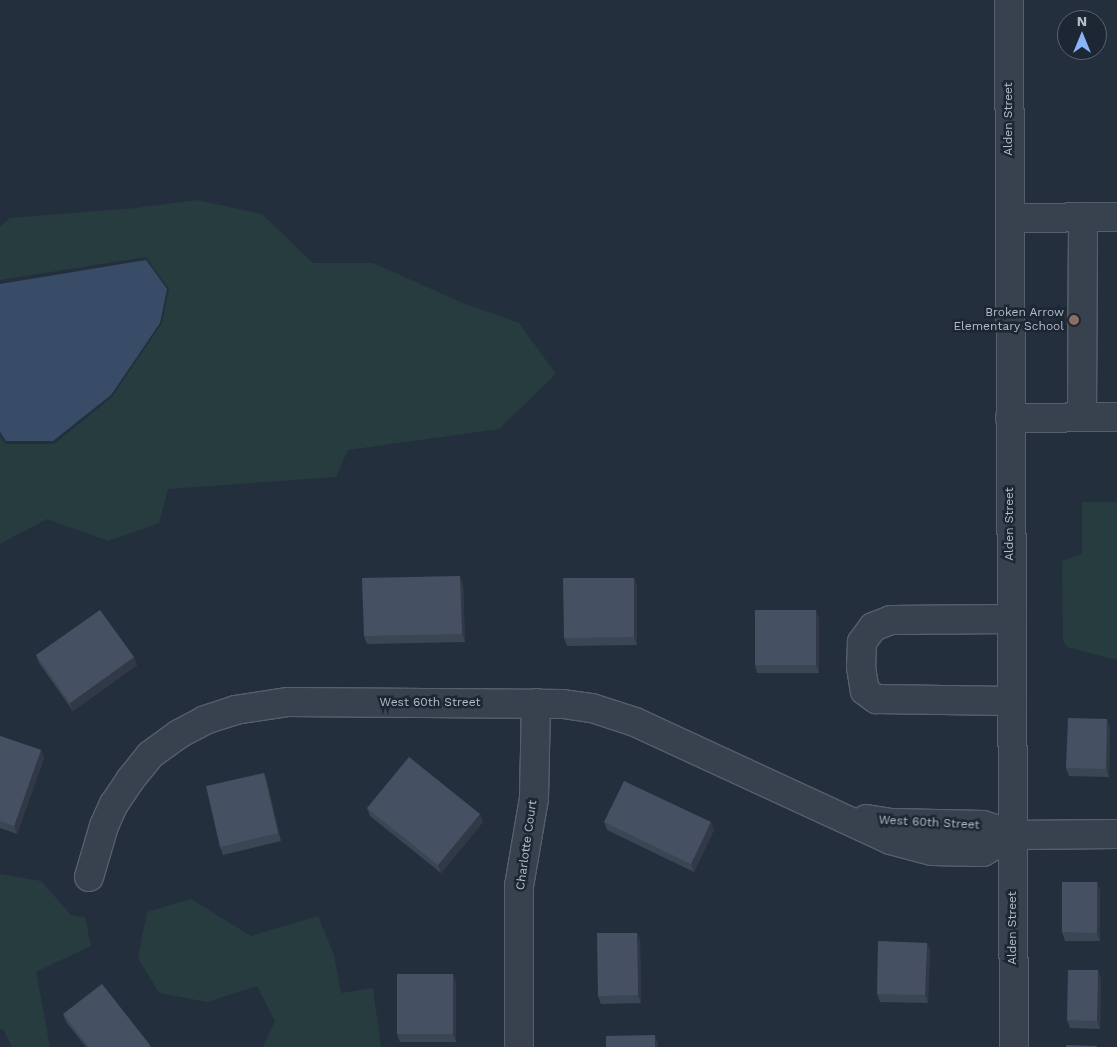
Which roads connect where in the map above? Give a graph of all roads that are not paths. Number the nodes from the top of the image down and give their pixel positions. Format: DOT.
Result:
graph roads {
  1 [pos="1009,0"];
  2 [pos="1083,217"];
  3 [pos="1117,217"];
  4 [pos="1010,218"];
  5 [pos="1082,417"];
  6 [pos="1117,417"];
  7 [pos="1010,418"];
  8 [pos="1011,618"];
  9 [pos="1012,701"];
  10 [pos="536,704"];
  11 [pos="1117,834"];
  12 [pos="1013,835"];
  13 [pos="89,877"];
  14 [pos="519,1047"];
  15 [pos="1014,1047"];
  1 -- 4 [label="street, Alden Street"];
  2 -- 3 [label="street"];
  2 -- 4 [label="street"];
  2 -- 5 [label="street"];
  4 -- 7 [label="street, Alden Street"];
  5 -- 6 [label="street"];
  5 -- 7 [label="street"];
  7 -- 8 [label="street, Alden Street"];
  8 -- 9 [label="street, Alden Street"];
  8 -- 9 [label="street"];
  9 -- 12 [label="street, Alden Street"];
  10 -- 12 [label="street, West 60th Street"];
  10 -- 13 [label="street, West 60th Street"];
  10 -- 14 [label="street, Charlotte Court"];
  11 -- 12 [label="street, West 60th Street"];
  12 -- 15 [label="street, Alden Street"];
}
